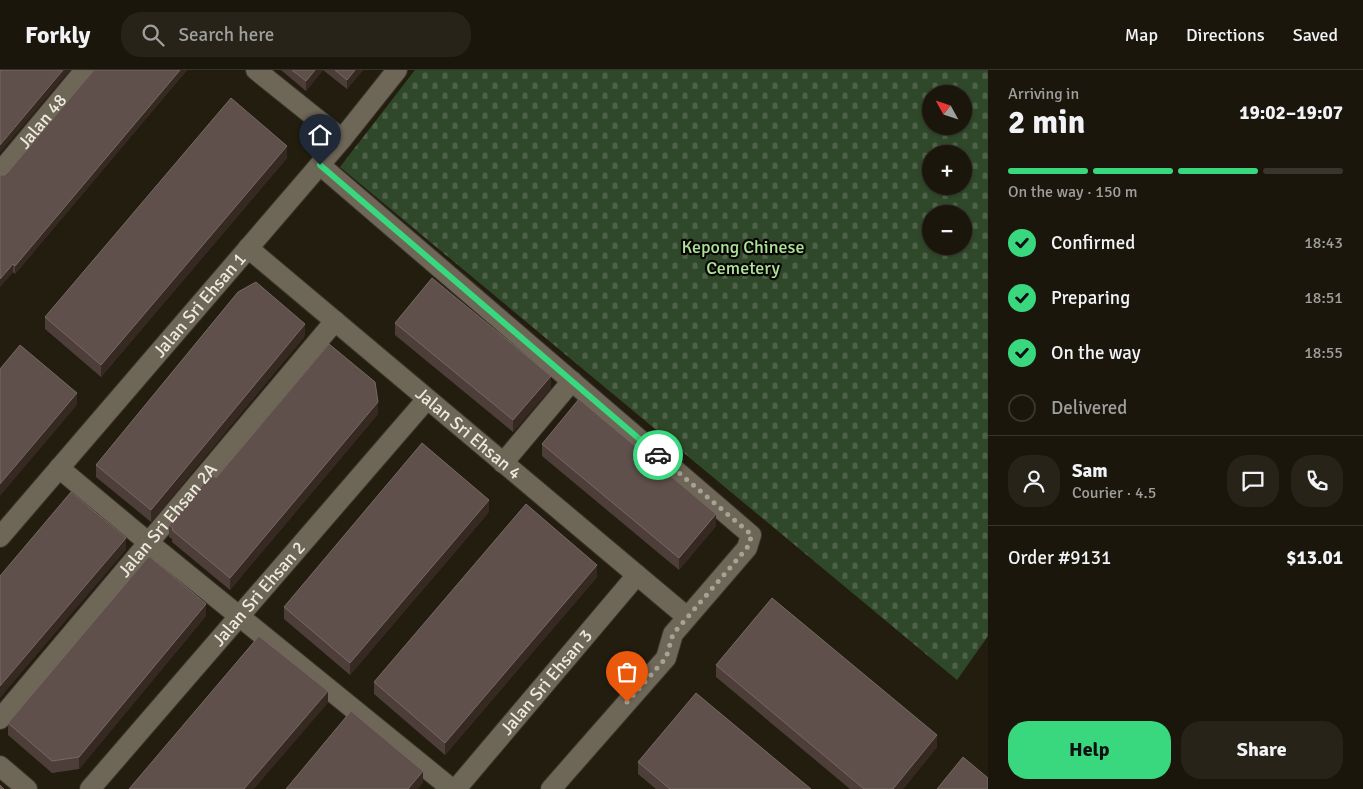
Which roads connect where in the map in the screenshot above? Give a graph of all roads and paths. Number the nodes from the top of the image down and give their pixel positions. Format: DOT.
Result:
graph roads {
  1 [pos="85,70"];
  2 [pos="256,70"];
  3 [pos="397,70"];
  4 [pos="342,139"];
  5 [pos="320,165"];
  6 [pos="0,172"];
  7 [pos="248,248"];
  8 [pos="335,321"];
  9 [pos="572,381"];
  10 [pos="427,399"];
  11 [pos="503,463"];
  12 [pos="59,468"];
  13 [pos="0,537"];
  14 [pos="149,543"];
  15 [pos="637,575"];
  16 [pos="240,617"];
  17 [pos="687,617"];
  18 [pos="0,719"];
  19 [pos="0,766"];
  20 [pos="27,789"];
  21 [pos="90,789"];
  22 [pos="452,789"];
  23 [pos="456,789"];
  24 [pos="551,789"];
  1 -- 6 [label="street, Jalan 48"];
  2 -- 4 [label="street"];
  3 -- 4 [label="street, Jalan Sri Ehsan 1"];
  4 -- 5 [label="street, Jalan Sri Ehsan 1"];
  5 -- 7 [label="street, Jalan Sri Ehsan 1"];
  5 -- 9 [label="street"];
  7 -- 8 [label="street, Jalan Sri Ehsan 4"];
  7 -- 12 [label="street, Jalan Sri Ehsan 1"];
  8 -- 10 [label="street, Jalan Sri Ehsan 4"];
  8 -- 14 [label="street, Jalan Sri Ehsan 2A"];
  9 -- 11 [label="street"];
  9 -- 17 [label="street"];
  10 -- 11 [label="street, Jalan Sri Ehsan 4"];
  10 -- 16 [label="street, Jalan Sri Ehsan 2"];
  11 -- 15 [label="street, Jalan Sri Ehsan 4"];
  12 -- 13 [label="street, Jalan Sri Ehsan 1"];
  12 -- 14 [label="street"];
  14 -- 16 [label="street"];
  14 -- 18 [label="street, Jalan Sri Ehsan 2A"];
  15 -- 17 [label="street, Jalan Sri Ehsan 4"];
  15 -- 23 [label="street, Jalan Sri Ehsan 3"];
  16 -- 21 [label="street, Jalan Sri Ehsan 2"];
  16 -- 22 [label="street"];
  17 -- 24 [label="street"];
  19 -- 20 [label="street"];
}
